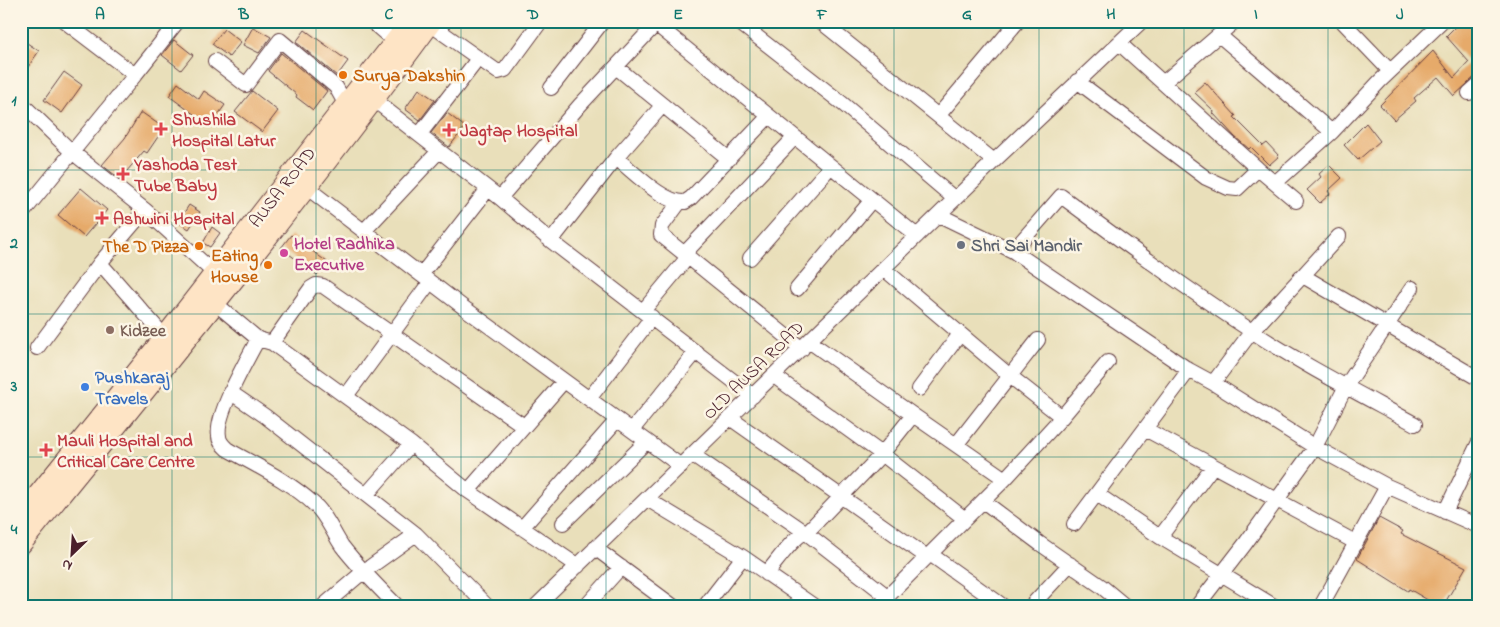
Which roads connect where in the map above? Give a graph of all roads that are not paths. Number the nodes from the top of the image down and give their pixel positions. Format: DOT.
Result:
graph roads {
  1 [pos="64,21"];
  2 [pos="178,21"];
  3 [pos="371,21"];
  4 [pos="541,21"];
  5 [pos="737,21"];
  6 [pos="820,21"];
  7 [pos="1018,21"];
  8 [pos="1234,21"];
  9 [pos="1342,21"];
  10 [pos="1443,21"];
  11 [pos="424,22"];
  12 [pos="1139,22"];
  13 [pos="654,23"];
  14 [pos="596,24"];
  15 [pos="1219,34"];
  16 [pos="395,42"];
  17 [pos="1119,43"];
  18 [pos="478,59"];
  19 [pos="214,61"];
  20 [pos="616,67"];
  21 [pos="1390,71"];
  22 [pos="135,75"];
  23 [pos="1077,81"];
  24 [pos="1163,83"];
  25 [pos="551,88"];
  26 [pos="374,100"];
  27 [pos="21,103"];
  28 [pos="346,104"];
  29 [pos="663,105"];
  30 [pos="769,116"];
  31 [pos="938,116"];
  32 [pos="1332,132"];
  33 [pos="419,135"];
  34 [pos="796,137"];
  35 [pos="439,151"];
  36 [pos="72,152"];
  37 [pos="616,158"];
  38 [pos="729,159"];
  39 [pos="994,160"];
  40 [pos="831,166"];
  41 [pos="1258,169"];
  42 [pos="1275,183"];
  43 [pos="306,187"];
  44 [pos="488,189"];
  45 [pos="500,198"];
  46 [pos="955,199"];
  47 [pos="872,200"];
  48 [pos="1296,201"];
  49 [pos="679,203"];
  50 [pos="145,210"];
  51 [pos="939,214"];
  52 [pos="21,215"];
  53 [pos="364,231"];
  54 [pos="917,236"];
  55 [pos="1339,236"];
  56 [pos="551,241"];
  57 [pos="1013,251"];
  58 [pos="686,256"];
  59 [pos="750,258"];
  60 [pos="100,263"];
  61 [pos="884,269"];
  62 [pos="1303,276"];
  63 [pos="426,279"];
  64 [pos="222,280"];
  65 [pos="1412,288"];
  66 [pos="796,289"];
  67 [pos="208,297"];
  68 [pos="647,314"];
  69 [pos="1386,325"];
  70 [pos="1252,331"];
  71 [pos="391,333"];
  72 [pos="960,334"];
  73 [pos="165,337"];
  74 [pos="1038,340"];
  75 [pos="265,341"];
  76 [pos="805,345"];
  77 [pos="36,348"];
  78 [pos="696,352"];
  79 [pos="1108,362"];
  80 [pos="1189,370"];
  81 [pos="774,376"];
  82 [pos="1010,376"];
  83 [pos="1479,379"];
  84 [pos="564,380"];
  85 [pos="1213,383"];
  86 [pos="1346,386"];
  87 [pos="919,389"];
  88 [pos="230,392"];
  89 [pos="346,396"];
  90 [pos="753,396"];
  91 [pos="589,399"];
  92 [pos="913,415"];
  93 [pos="1062,417"];
  94 [pos="730,418"];
  95 [pos="617,420"];
  96 [pos="1416,424"];
  97 [pos="524,426"];
  98 [pos="1145,429"];
  99 [pos="632,430"];
  100 [pos="646,441"];
  101 [pos="1479,442"];
  102 [pos="411,444"];
  103 [pos="956,445"];
  104 [pos="1315,447"];
  105 [pos="882,454"];
  106 [pos="692,455"];
  107 [pos="681,466"];
  108 [pos="1213,466"];
  109 [pos="1005,479"];
  110 [pos="1387,486"];
  111 [pos="468,491"];
  112 [pos="1097,494"];
  113 [pos="366,495"];
  114 [pos="841,497"];
  115 [pos="647,499"];
  116 [pos="1276,500"];
  117 [pos="983,501"];
  118 [pos="1445,512"];
  119 [pos="21,516"];
  120 [pos="965,519"];
  121 [pos="563,523"];
  122 [pos="1074,524"];
  123 [pos="1478,526"];
  124 [pos="522,528"];
  125 [pos="805,532"];
  126 [pos="416,534"];
  127 [pos="1160,537"];
  128 [pos="1355,542"];
  129 [pos="21,544"];
  130 [pos="595,548"];
  131 [pos="929,555"];
  132 [pos="743,557"];
  133 [pos="1070,564"];
  134 [pos="578,566"];
  135 [pos="621,567"];
  136 [pos="363,572"];
  137 [pos="766,574"];
  138 [pos="1222,574"];
  139 [pos="794,600"];
  140 [pos="881,603"];
  141 [pos="323,606"];
  142 [pos="397,606"];
  143 [pos="487,606"];
  144 [pos="536,606"];
  145 [pos="586,606"];
  146 [pos="672,606"];
  147 [pos="705,606"];
  148 [pos="814,606"];
  149 [pos="1003,606"];
  150 [pos="1031,606"];
  151 [pos="1125,606"];
  152 [pos="1197,606"];
  153 [pos="1273,606"];
  154 [pos="1321,606"];
  1 -- 22 [label="street"];
  2 -- 22 [label="street"];
  3 -- 16 [label="street"];
  4 -- 18 [label="street"];
  5 -- 46 [label="street"];
  6 -- 31 [label="street"];
  7 -- 31 [label="street"];
  8 -- 15 [label="street"];
  9 -- 21 [label="street"];
  10 -- 21 [label="street"];
  11 -- 16 [label="main road, AUSA ROAD"];
  11 -- 18 [label="street"];
  11 -- 26 [label="main road"];
  12 -- 17 [label="street, OLD AUSA ROAD"];
  13 -- 20 [label="street"];
  13 -- 30 [label="street"];
  14 -- 25 [label="street"];
  15 -- 24 [label="street"];
  15 -- 32 [label="street"];
  16 -- 28 [label="main road, AUSA ROAD"];
  17 -- 23 [label="street, OLD AUSA ROAD"];
  17 -- 24 [label="street"];
  18 -- 33 [label="street"];
  19 -- 28 [label="street"];
  20 -- 29 [label="street"];
  20 -- 45 [label="street"];
  21 -- 32 [label="street"];
  22 -- 36 [label="street"];
  23 -- 39 [label="street, OLD AUSA ROAD"];
  23 -- 41 [label="street"];
  24 -- 41 [label="street"];
  26 -- 33 [label="street"];
  26 -- 43 [label="main road"];
  27 -- 36 [label="street"];
  28 -- 64 [label="main road, AUSA ROAD"];
  29 -- 37 [label="street"];
  29 -- 38 [label="street"];
  30 -- 34 [label="street"];
  30 -- 38 [label="street"];
  31 -- 39 [label="street"];
  32 -- 42 [label="street"];
  33 -- 35 [label="street"];
  34 -- 40 [label="street"];
  34 -- 58 [label="street"];
  35 -- 44 [label="street"];
  35 -- 53 [label="street"];
  36 -- 50 [label="street"];
  36 -- 52 [label="street"];
  37 -- 49 [label="street"];
  37 -- 56 [label="street"];
  38 -- 49 [label="street"];
  39 -- 46 [label="street, OLD AUSA ROAD"];
  40 -- 47 [label="street"];
  40 -- 59 [label="street"];
  41 -- 42 [label="street"];
  42 -- 48 [label="street"];
  43 -- 53 [label="street"];
  43 -- 64 [label="main road"];
  44 -- 45 [label="street"];
  44 -- 63 [label="street"];
  45 -- 56 [label="street"];
  46 -- 51 [label="street, OLD AUSA ROAD"];
  47 -- 54 [label="street"];
  47 -- 66 [label="street"];
  49 -- 58 [label="street"];
  50 -- 60 [label="street"];
  50 -- 64 [label="street"];
  51 -- 54 [label="street, OLD AUSA ROAD"];
  51 -- 57 [label="street"];
  53 -- 63 [label="street"];
  54 -- 61 [label="street, OLD AUSA ROAD"];
  55 -- 62 [label="street"];
  56 -- 68 [label="street"];
  57 -- 70 [label="street"];
  57 -- 80 [label="street"];
  58 -- 68 [label="street"];
  58 -- 76 [label="street"];
  60 -- 73 [label="street"];
  60 -- 77 [label="street"];
  61 -- 72 [label="street"];
  61 -- 76 [label="street, OLD AUSA ROAD"];
  62 -- 69 [label="street"];
  62 -- 70 [label="street"];
  63 -- 71 [label="street"];
  63 -- 84 [label="street"];
  64 -- 67 [label="main road"];
  65 -- 69 [label="street"];
  67 -- 73 [label="main road"];
  67 -- 75 [label="street"];
  67 -- 129 [label="main road"];
  68 -- 78 [label="street"];
  68 -- 91 [label="street"];
  69 -- 83 [label="street"];
  69 -- 86 [label="street"];
  70 -- 85 [label="street"];
  70 -- 86 [label="street"];
  71 -- 75 [label="street"];
  71 -- 89 [label="street"];
  71 -- 97 [label="street"];
  72 -- 82 [label="street"];
  72 -- 87 [label="street"];
  73 -- 119 [label="main road"];
  74 -- 82 [label="street"];
  75 -- 88 [label="street"];
  75 -- 89 [label="street"];
  76 -- 81 [label="street, OLD AUSA ROAD"];
  76 -- 92 [label="street"];
  78 -- 90 [label="street"];
  78 -- 99 [label="street"];
  79 -- 93 [label="street"];
  80 -- 85 [label="street"];
  80 -- 98 [label="street"];
  81 -- 90 [label="street, OLD AUSA ROAD"];
  81 -- 105 [label="street"];
  82 -- 93 [label="street"];
  82 -- 103 [label="street"];
  84 -- 91 [label="street"];
  84 -- 97 [label="street"];
  85 -- 104 [label="street"];
  86 -- 96 [label="street"];
  86 -- 104 [label="street"];
  88 -- 113 [label="street"];
  88 -- 136 [label="street"];
  89 -- 102 [label="street"];
  90 -- 94 [label="street, OLD AUSA ROAD"];
  91 -- 95 [label="street"];
  92 -- 103 [label="street"];
  92 -- 105 [label="street"];
  93 -- 109 [label="street"];
  94 -- 106 [label="street, OLD AUSA ROAD"];
  94 -- 114 [label="street"];
  95 -- 99 [label="street"];
  95 -- 124 [label="street"];
  97 -- 111 [label="street"];
  98 -- 108 [label="street"];
  98 -- 112 [label="street"];
  99 -- 100 [label="street"];
  100 -- 107 [label="street"];
  100 -- 121 [label="street"];
  101 -- 118 [label="street"];
  102 -- 111 [label="street"];
  102 -- 113 [label="street"];
  103 -- 109 [label="street"];
  104 -- 110 [label="street"];
  104 -- 116 [label="street"];
  105 -- 114 [label="street"];
  105 -- 120 [label="street"];
  106 -- 107 [label="street, OLD AUSA ROAD"];
  106 -- 125 [label="street"];
  107 -- 115 [label="street, OLD AUSA ROAD"];
  108 -- 116 [label="street"];
  108 -- 127 [label="street"];
  109 -- 117 [label="street"];
  110 -- 118 [label="street"];
  110 -- 128 [label="street"];
  111 -- 124 [label="street"];
  112 -- 122 [label="street"];
  112 -- 127 [label="street"];
  113 -- 126 [label="street"];
  114 -- 125 [label="street"];
  114 -- 131 [label="street"];
  115 -- 130 [label="street, OLD AUSA ROAD"];
  115 -- 132 [label="street"];
  116 -- 128 [label="street"];
  116 -- 138 [label="street"];
  117 -- 120 [label="street"];
  117 -- 133 [label="street"];
  118 -- 123 [label="street"];
  120 -- 131 [label="street"];
  124 -- 134 [label="street"];
  125 -- 137 [label="street"];
  125 -- 140 [label="street"];
  126 -- 136 [label="street"];
  126 -- 143 [label="street"];
  127 -- 138 [label="street"];
  128 -- 154 [label="street"];
  130 -- 134 [label="street, OLD AUSA ROAD"];
  130 -- 135 [label="street"];
  131 -- 140 [label="street"];
  131 -- 149 [label="street"];
  132 -- 137 [label="street"];
  132 -- 147 [label="street"];
  133 -- 150 [label="street"];
  133 -- 151 [label="street"];
  134 -- 144 [label="street, OLD AUSA ROAD"];
  135 -- 145 [label="street"];
  135 -- 146 [label="street"];
  136 -- 141 [label="street"];
  136 -- 142 [label="street"];
  137 -- 139 [label="street"];
  138 -- 152 [label="street"];
  138 -- 153 [label="street"];
  139 -- 148 [label="street"];
}
